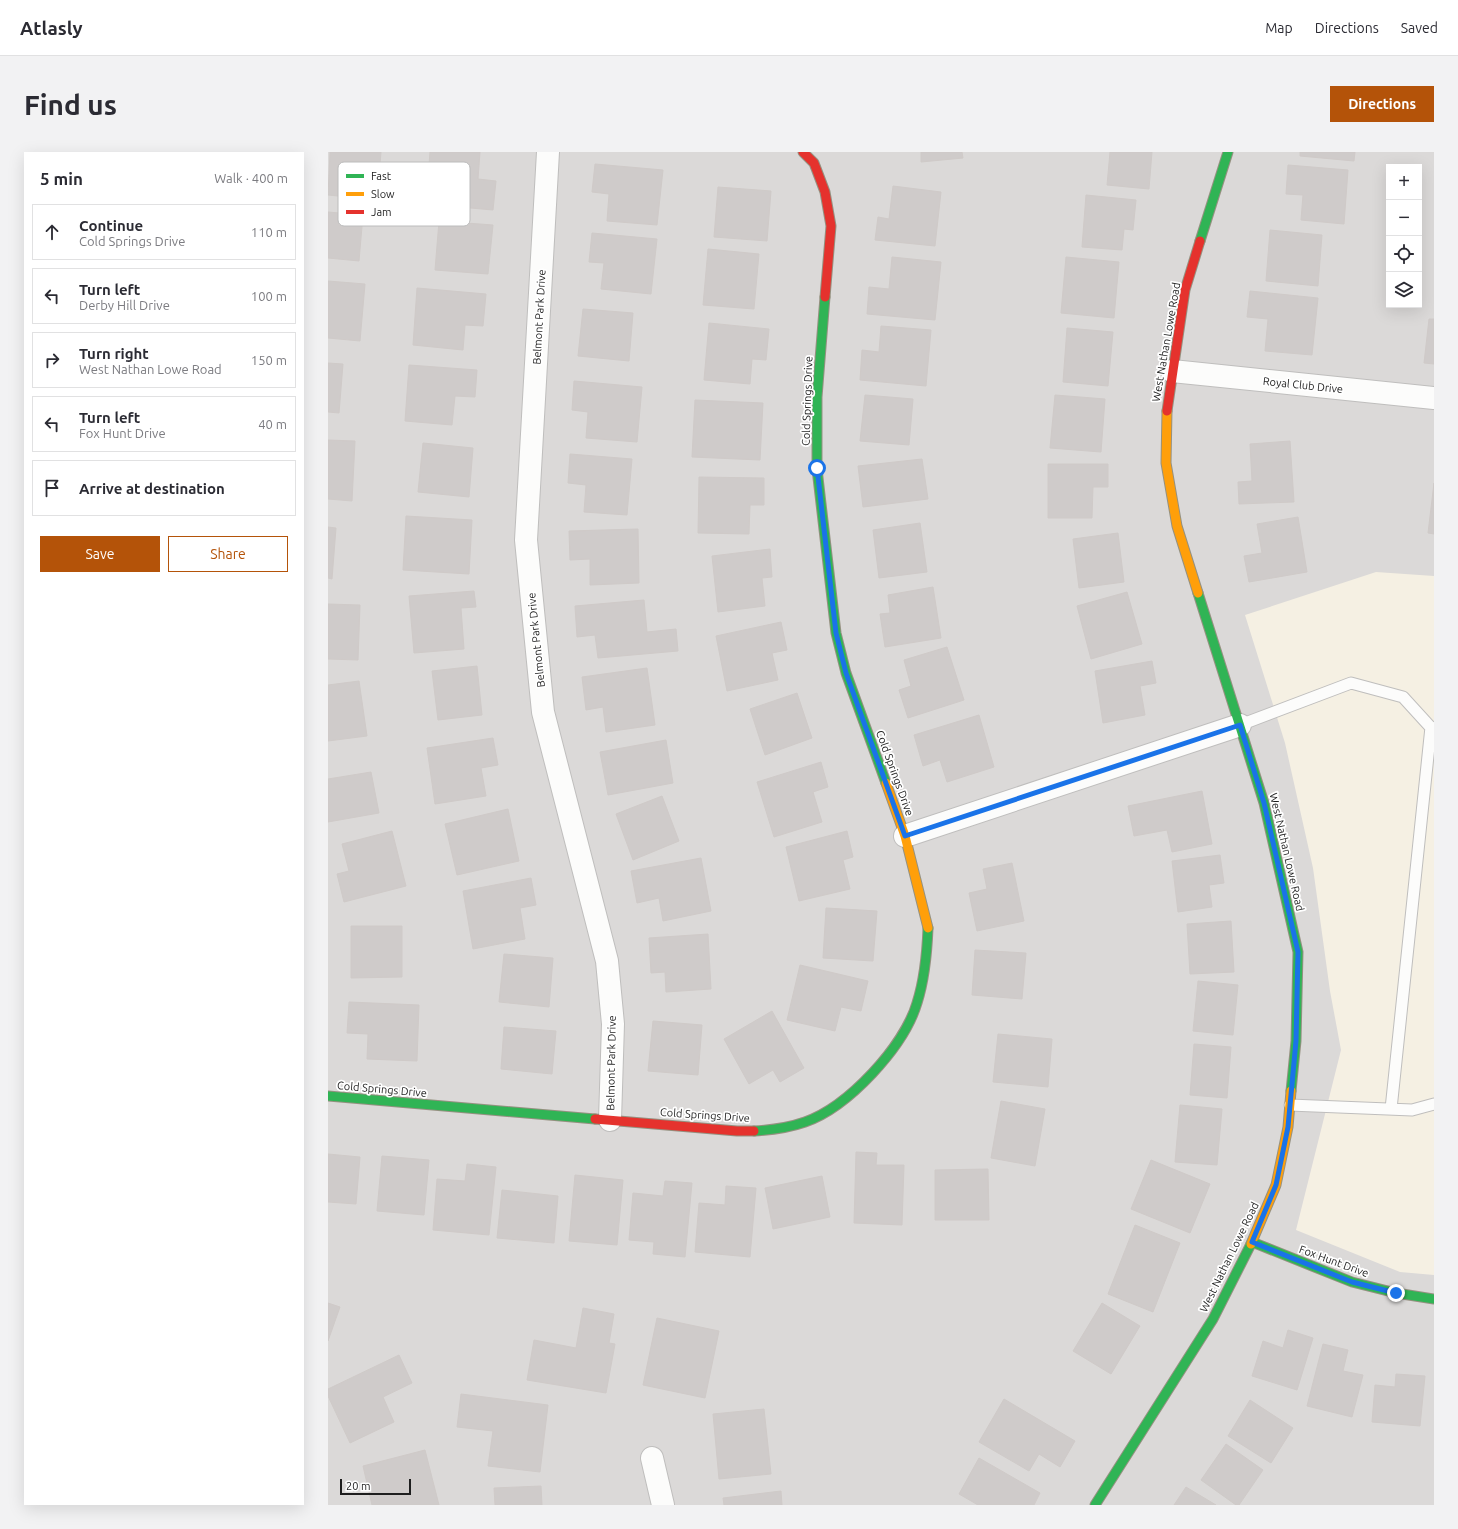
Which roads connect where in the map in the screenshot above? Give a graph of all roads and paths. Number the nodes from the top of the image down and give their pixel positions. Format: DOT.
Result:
graph roads {
  1 [pos="548,152"];
  2 [pos="803,152"];
  3 [pos="1228,152"];
  4 [pos="1172,371"];
  5 [pos="1434,398"];
  6 [pos="1240,725"];
  7 [pos="1432,729"];
  8 [pos="905,836"];
  9 [pos="328,1096"];
  10 [pos="1434,1104"];
  11 [pos="1290,1105"];
  12 [pos="1391,1109"];
  13 [pos="610,1120"];
  14 [pos="1252,1242"];
  15 [pos="1433,1295"];
  16 [pos="652,1458"];
  17 [pos="663,1505"];
  18 [pos="1095,1505"];
  1 -- 13 [label="street, Belmont Park Drive"];
  2 -- 8 [label="street, Cold Springs Drive"];
  3 -- 4 [label="street, West Nathan Lowe Road"];
  4 -- 5 [label="street, Royal Club Drive"];
  4 -- 6 [label="street, West Nathan Lowe Road"];
  6 -- 7 [label="lane"];
  6 -- 8 [label="street"];
  6 -- 11 [label="street, West Nathan Lowe Road"];
  7 -- 12 [label="lane"];
  8 -- 13 [label="street, Cold Springs Drive"];
  9 -- 13 [label="street, Cold Springs Drive"];
  10 -- 12 [label="lane"];
  11 -- 12 [label="lane"];
  11 -- 14 [label="street, West Nathan Lowe Road"];
  14 -- 15 [label="street, Fox Hunt Drive"];
  14 -- 18 [label="street, West Nathan Lowe Road"];
  16 -- 17 [label="street"];
}
